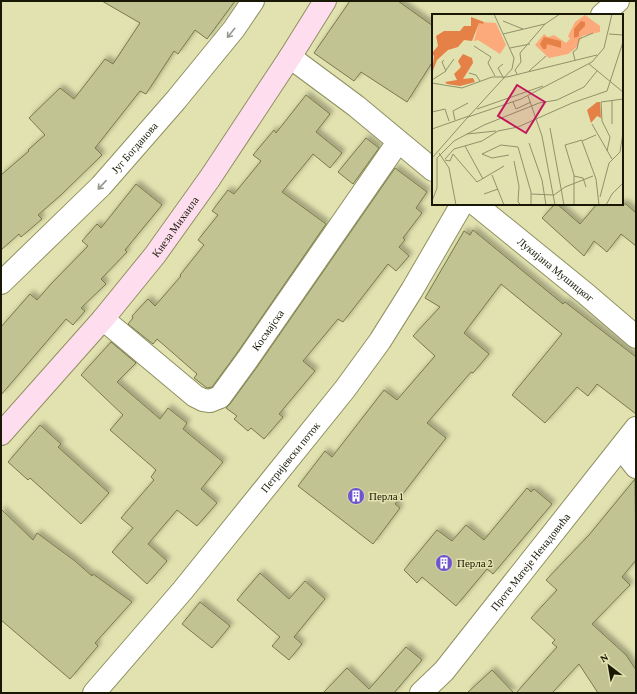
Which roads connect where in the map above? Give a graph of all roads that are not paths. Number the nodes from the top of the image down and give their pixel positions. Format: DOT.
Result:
graph roads {
  1 [pos="254,1"];
  2 [pos="325,1"];
  3 [pos="618,1"];
  4 [pos="603,14"];
  5 [pos="290,57"];
  6 [pos="398,142"];
  7 [pos="432,169"];
  8 [pos="461,205"];
  9 [pos="476,205"];
  10 [pos="1,283"];
  11 [pos="103,319"];
  12 [pos="636,337"];
  13 [pos="636,428"];
  14 [pos="1,434"];
  15 [pos="621,448"];
  16 [pos="636,467"];
  17 [pos="94,693"];
  18 [pos="421,693"];
  1 -- 10 [label="street, Југ Богданова, one-way"];
  2 -- 5 [label="main road, Кнеза Михаила"];
  3 -- 4 [label="street"];
  5 -- 6 [label="street"];
  5 -- 11 [label="main road, Кнеза Михаила"];
  6 -- 7 [label="street"];
  6 -- 11 [label="street, Космајска"];
  8 -- 17 [label="street, Петријевски поток"];
  9 -- 12 [label="street, Лукијана Мушицког"];
  11 -- 14 [label="main road, Кнеза Михаила"];
  13 -- 15 [label="street, Проте Матеје Ненадовића"];
  15 -- 16 [label="street"];
  15 -- 18 [label="street, Проте Матеје Ненадовића"];
}
